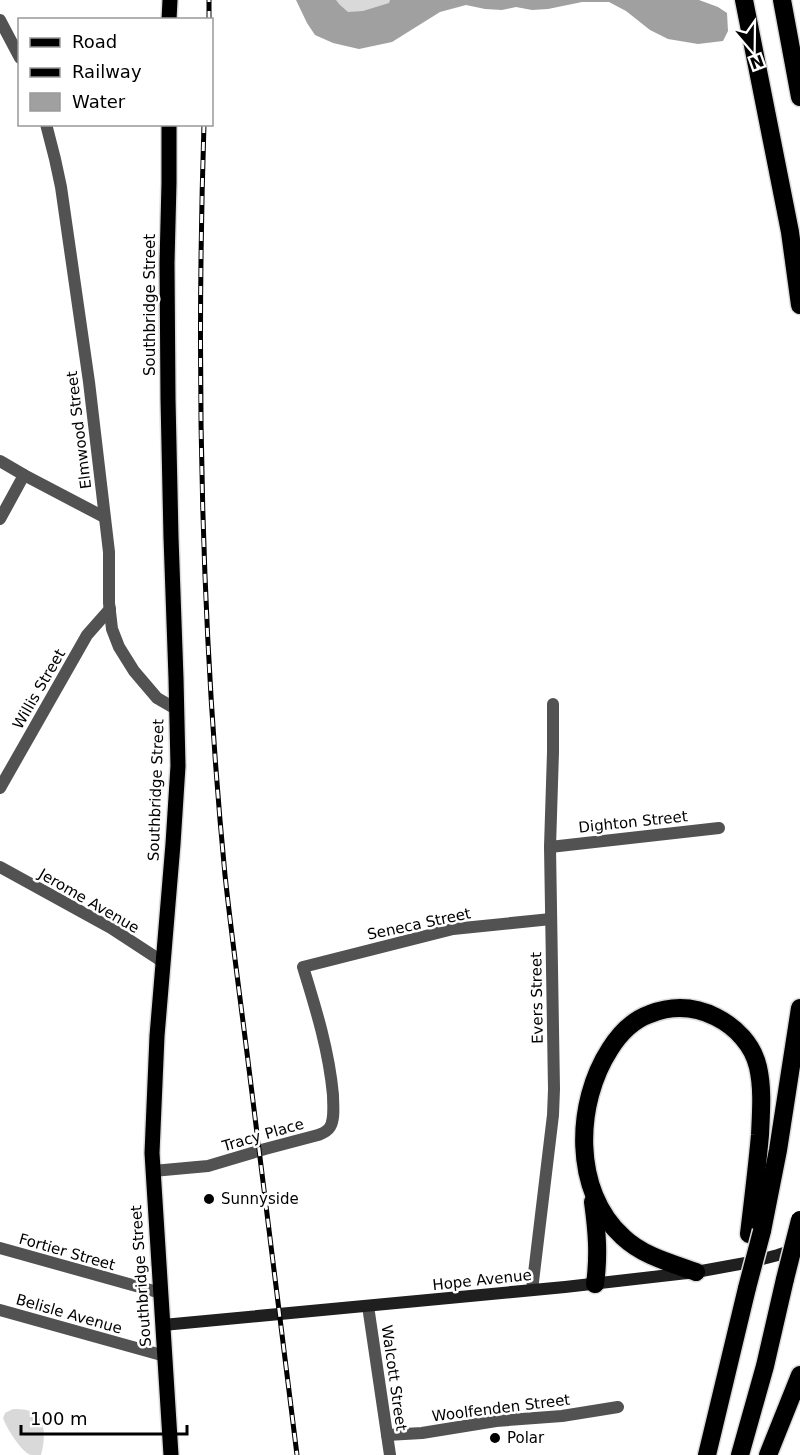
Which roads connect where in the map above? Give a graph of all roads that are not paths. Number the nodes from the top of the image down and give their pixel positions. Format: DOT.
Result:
graph roads {
  1 [pos="170,0"];
  2 [pos="744,0"];
  3 [pos="782,0"];
  4 [pos="169,18"];
  5 [pos="0,20"];
  6 [pos="18,54"];
  7 [pos="800,97"];
  8 [pos="47,126"];
  9 [pos="169,126"];
  10 [pos="800,305"];
  11 [pos="0,461"];
  12 [pos="24,475"];
  13 [pos="104,517"];
  14 [pos="0,519"];
  15 [pos="110,609"];
  16 [pos="553,704"];
  17 [pos="176,709"];
  18 [pos="0,788"];
  19 [pos="719,828"];
  20 [pos="550,847"];
  21 [pos="0,867"];
  22 [pos="551,919"];
  23 [pos="163,962"];
  24 [pos="305,974"];
  25 [pos="800,1008"];
  26 [pos="153,1171"];
  27 [pos="589,1174"];
  28 [pos="800,1219"];
  29 [pos="756,1232"];
  30 [pos="800,1247"];
  31 [pos="0,1248"];
  32 [pos="696,1272"];
  33 [pos="595,1284"];
  34 [pos="532,1290"];
  35 [pos="161,1293"];
  36 [pos="369,1306"];
  37 [pos="0,1310"];
  38 [pos="163,1326"];
  39 [pos="165,1356"];
  40 [pos="800,1375"];
  41 [pos="618,1407"];
  42 [pos="387,1435"];
  43 [pos="171,1455"];
  44 [pos="390,1455"];
  45 [pos="707,1455"];
  46 [pos="740,1455"];
  47 [pos="768,1455"];
  1 -- 4 [label="main road"];
  2 -- 10 [label="highway"];
  3 -- 7 [label="highway"];
  5 -- 6 [label="street"];
  8 -- 13 [label="street, Elmwood Street"];
  9 -- 17 [label="main road, Southbridge Street"];
  11 -- 12 [label="street"];
  12 -- 13 [label="street"];
  12 -- 14 [label="street"];
  13 -- 15 [label="street, Elmwood Street"];
  15 -- 17 [label="street, Elmwood Street"];
  15 -- 18 [label="street, Willis Street"];
  16 -- 20 [label="street, Evers Street"];
  17 -- 23 [label="main road, Southbridge Street"];
  19 -- 20 [label="street, Dighton Street"];
  20 -- 22 [label="street, Evers Street"];
  21 -- 23 [label="street, Jerome Avenue"];
  22 -- 24 [label="street, Seneca Street"];
  22 -- 34 [label="street, Evers Street"];
  23 -- 26 [label="main road, Southbridge Street"];
  24 -- 26 [label="street, Tracy Place"];
  25 -- 29 [label="highway"];
  26 -- 35 [label="main road, Southbridge Street"];
  27 -- 29 [label="highway"];
  27 -- 32 [label="highway"];
  27 -- 33 [label="highway"];
  28 -- 46 [label="highway, bridge"];
  29 -- 45 [label="highway, bridge"];
  30 -- 32 [label="main road, Hope Avenue"];
  31 -- 35 [label="street, Fortier Street"];
  32 -- 33 [label="main road, Hope Avenue"];
  33 -- 34 [label="main road, Hope Avenue"];
  34 -- 36 [label="main road, Hope Avenue"];
  35 -- 38 [label="main road, Southbridge Street"];
  36 -- 38 [label="main road, Hope Avenue"];
  36 -- 42 [label="street, Walcott Street"];
  37 -- 39 [label="street, Belisle Avenue"];
  38 -- 39 [label="main road, Southbridge Street"];
  39 -- 43 [label="main road, Southbridge Street"];
  40 -- 47 [label="highway"];
  41 -- 42 [label="street, Woolfenden Street"];
  42 -- 44 [label="street, Walcott Street"];
}
